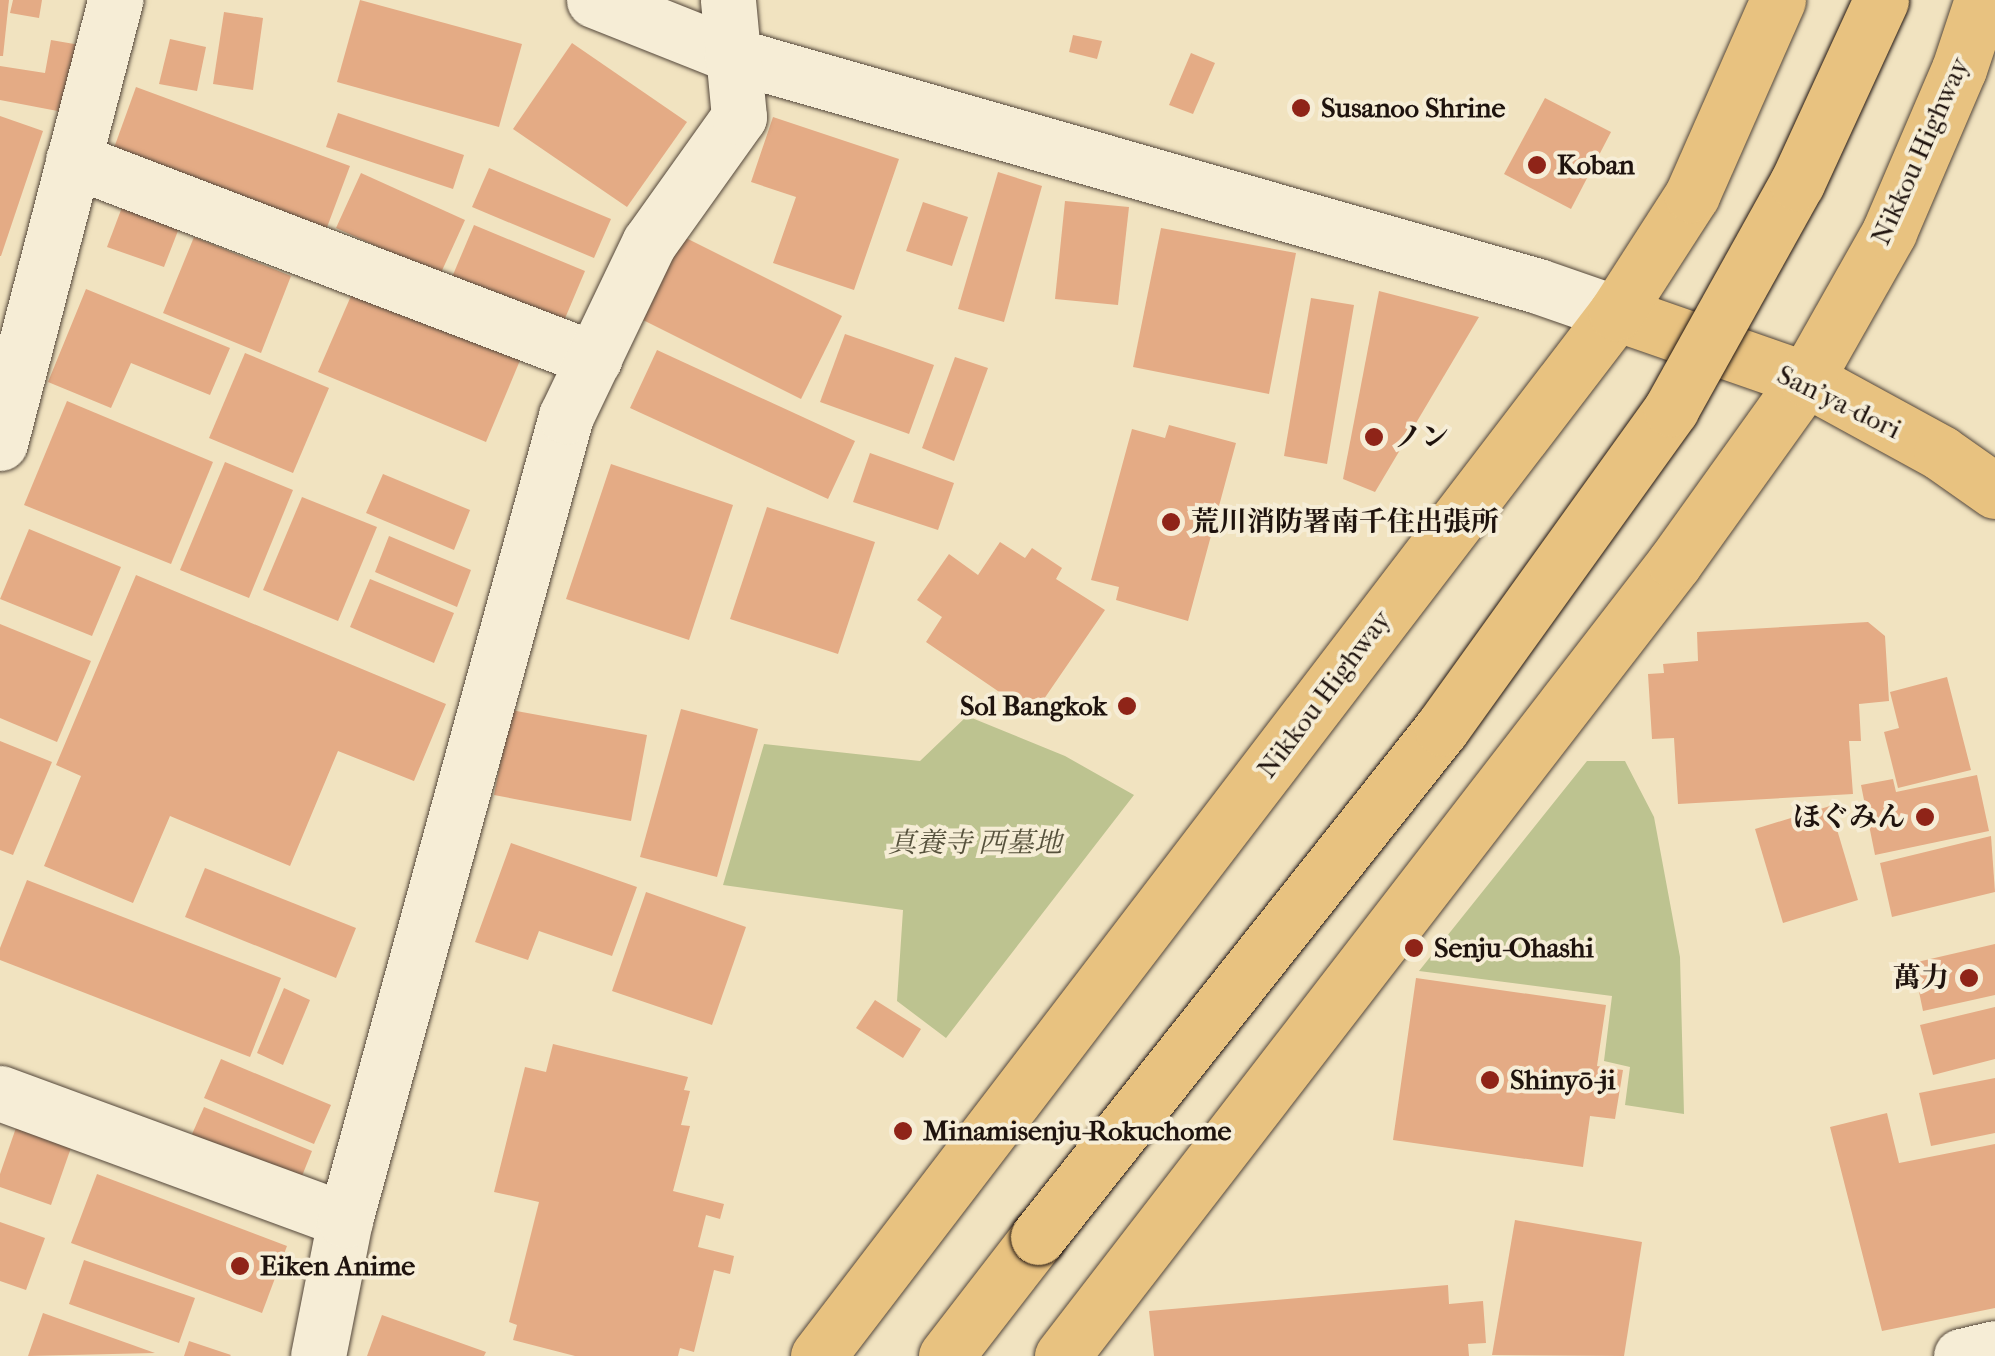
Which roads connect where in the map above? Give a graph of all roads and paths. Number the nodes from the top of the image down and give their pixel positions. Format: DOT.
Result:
graph roads {
  1 [pos="116,0"];
  2 [pos="594,0"];
  3 [pos="728,0"];
  4 [pos="1778,0"];
  5 [pos="1880,0"];
  6 [pos="1982,0"];
  7 [pos="732,56"];
  8 [pos="73,160"];
  9 [pos="1616,313"];
  10 [pos="594,359"];
  11 [pos="1806,380"];
  12 [pos="0,443"];
  13 [pos="1995,491"];
  14 [pos="0,1093"];
  15 [pos="346,1220"];
  16 [pos="1995,1348"];
  17 [pos="318,1356"];
  18 [pos="818,1356"];
  19 [pos="946,1356"];
  20 [pos="1062,1356"];
  21 [pos="1962,1356"];
  1 -- 8 [label="street"];
  2 -- 7 [label="street"];
  3 -- 7 [label="street"];
  4 -- 9 [label="main road, Nikkou Highway"];
  5 -- 19 [label="main road, bridge"];
  6 -- 11 [label="main road, Nikkou Highway"];
  7 -- 9 [label="street"];
  7 -- 10 [label="street"];
  8 -- 10 [label="street"];
  8 -- 12 [label="street"];
  9 -- 11 [label="main road, San'ya-dori"];
  9 -- 18 [label="main road, Nikkou Highway"];
  10 -- 15 [label="street"];
  11 -- 13 [label="main road, San'ya-dori"];
  11 -- 20 [label="main road, Nikkou Highway"];
  14 -- 15 [label="street"];
  15 -- 17 [label="street"];
  16 -- 21 [label="street"];
}
